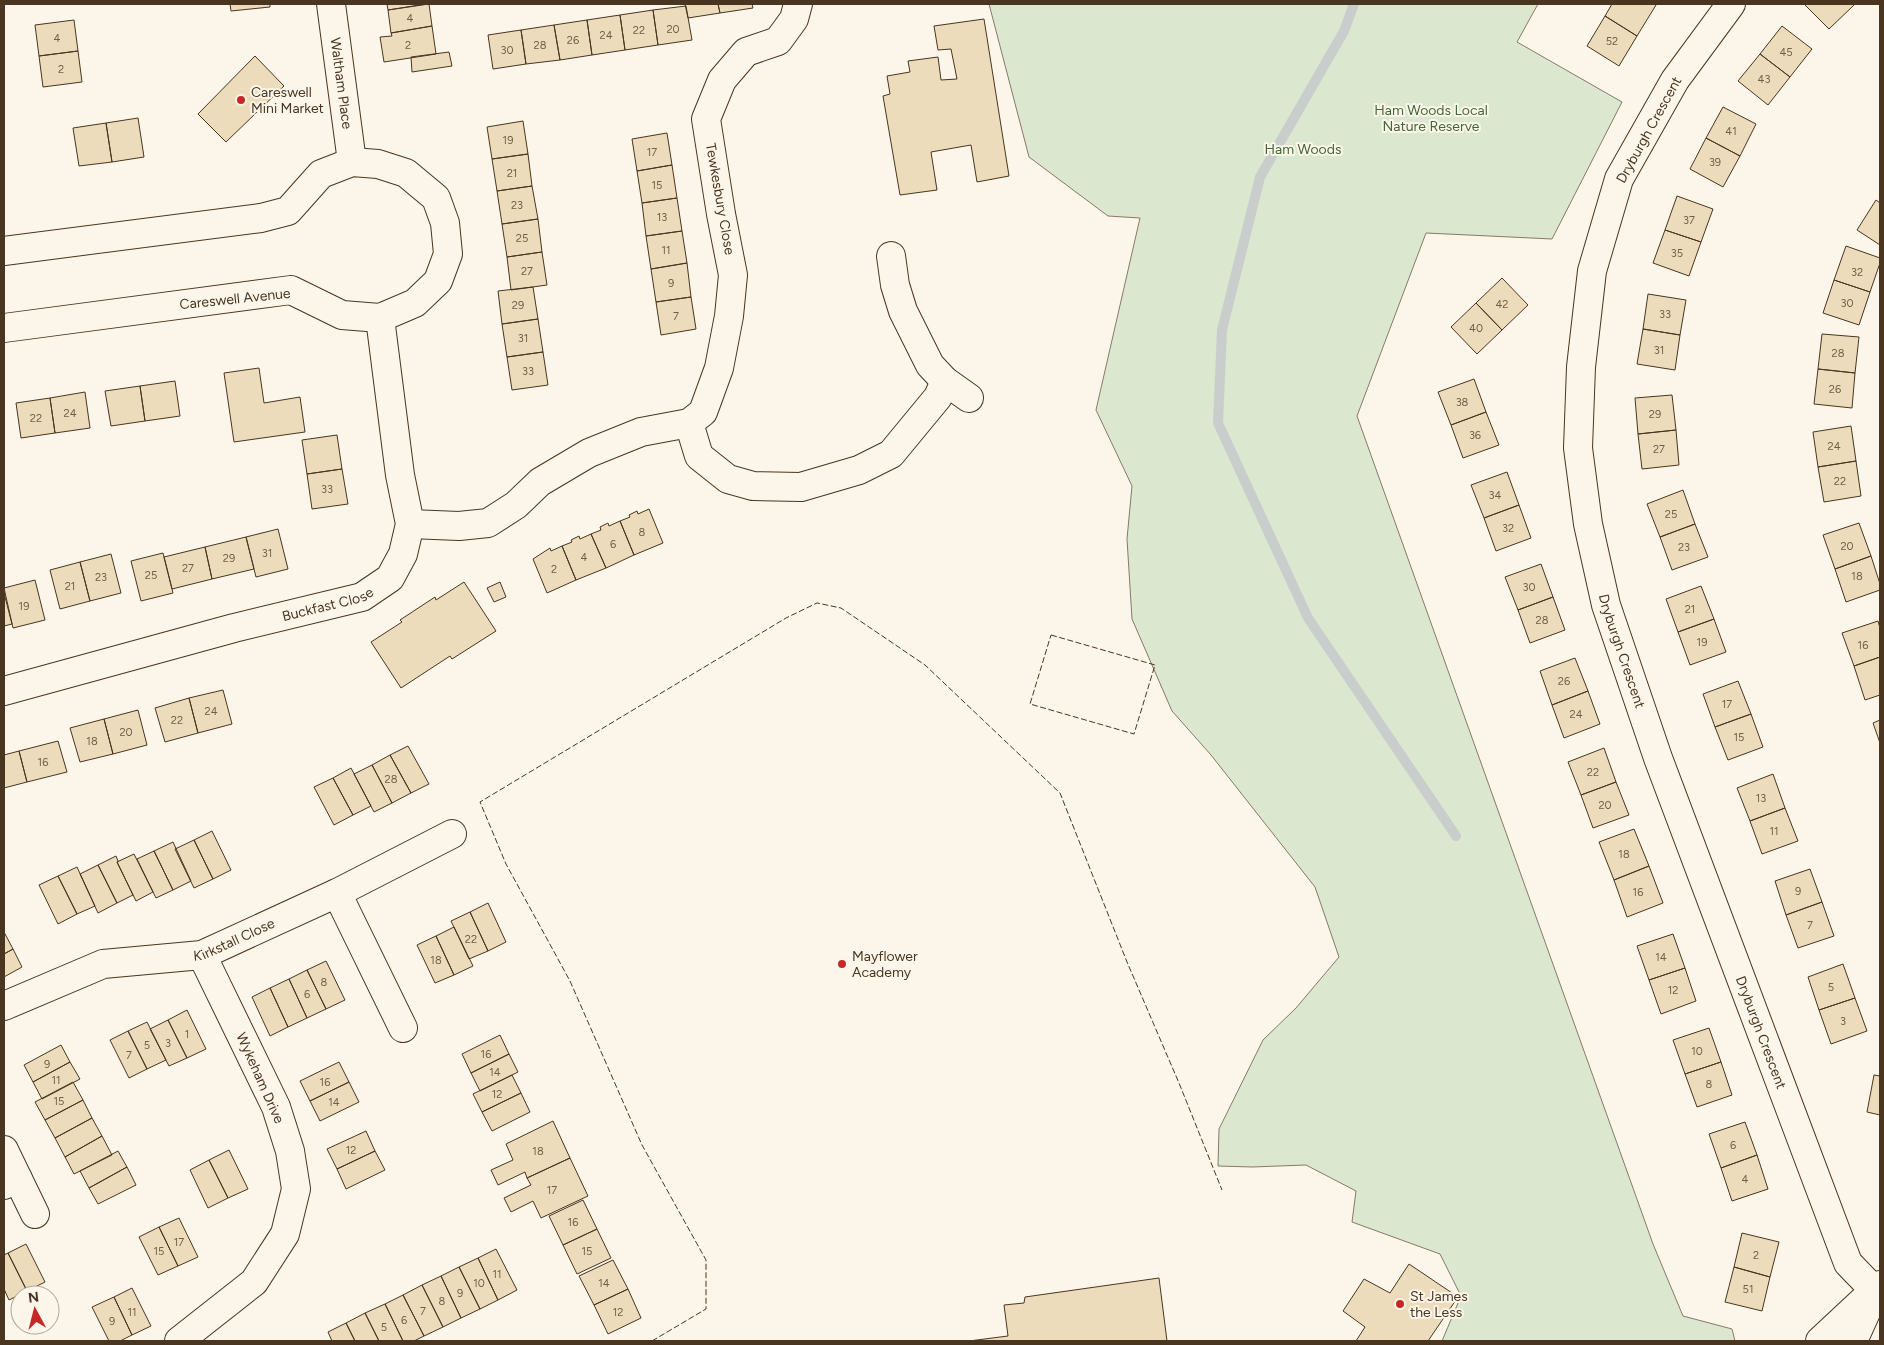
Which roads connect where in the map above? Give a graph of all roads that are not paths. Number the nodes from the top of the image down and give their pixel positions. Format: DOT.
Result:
graph roads {
  1 [pos="331,4"];
  2 [pos="798,4"];
  3 [pos="1731,4"];
  4 [pos="352,162"];
  5 [pos="4,251"];
  6 [pos="891,256"];
  7 [pos="380,318"];
  8 [pos="4,328"];
  9 [pos="945,381"];
  10 [pos="969,398"];
  11 [pos="689,423"];
  12 [pos="410,524"];
  13 [pos="4,690"];
  14 [pos="452,834"];
  15 [pos="337,893"];
  16 [pos="202,955"];
  17 [pos="4,1006"];
  18 [pos="403,1028"];
  19 [pos="4,1150"];
  20 [pos="11,1182"];
  21 [pos="35,1214"];
  22 [pos="1878,1288"];
  23 [pos="179,1341"];
  24 [pos="1820,1341"];
  25 [pos="1853,1341"];
  1 -- 4 [label="street, Waltham Place"];
  2 -- 11 [label="street, Tewkesbury Close"];
  3 -- 22 [label="street, Dryburgh Crescent"];
  4 -- 5 [label="street, Careswell Avenue"];
  4 -- 7 [label="street, Careswell Avenue"];
  6 -- 9 [label="street"];
  7 -- 8 [label="street, Careswell Avenue"];
  7 -- 12 [label="street, Buckfast Close"];
  9 -- 10 [label="street"];
  9 -- 11 [label="street"];
  11 -- 12 [label="street"];
  12 -- 13 [label="street, Buckfast Close"];
  14 -- 15 [label="street, Kirkstall Close"];
  15 -- 16 [label="street, Kirkstall Close"];
  15 -- 18 [label="street"];
  16 -- 17 [label="street, Kirkstall Close"];
  16 -- 23 [label="street, Wykeham Drive"];
  19 -- 20 [label="street"];
  20 -- 21 [label="street"];
  22 -- 24 [label="street"];
  22 -- 25 [label="street"];
}
